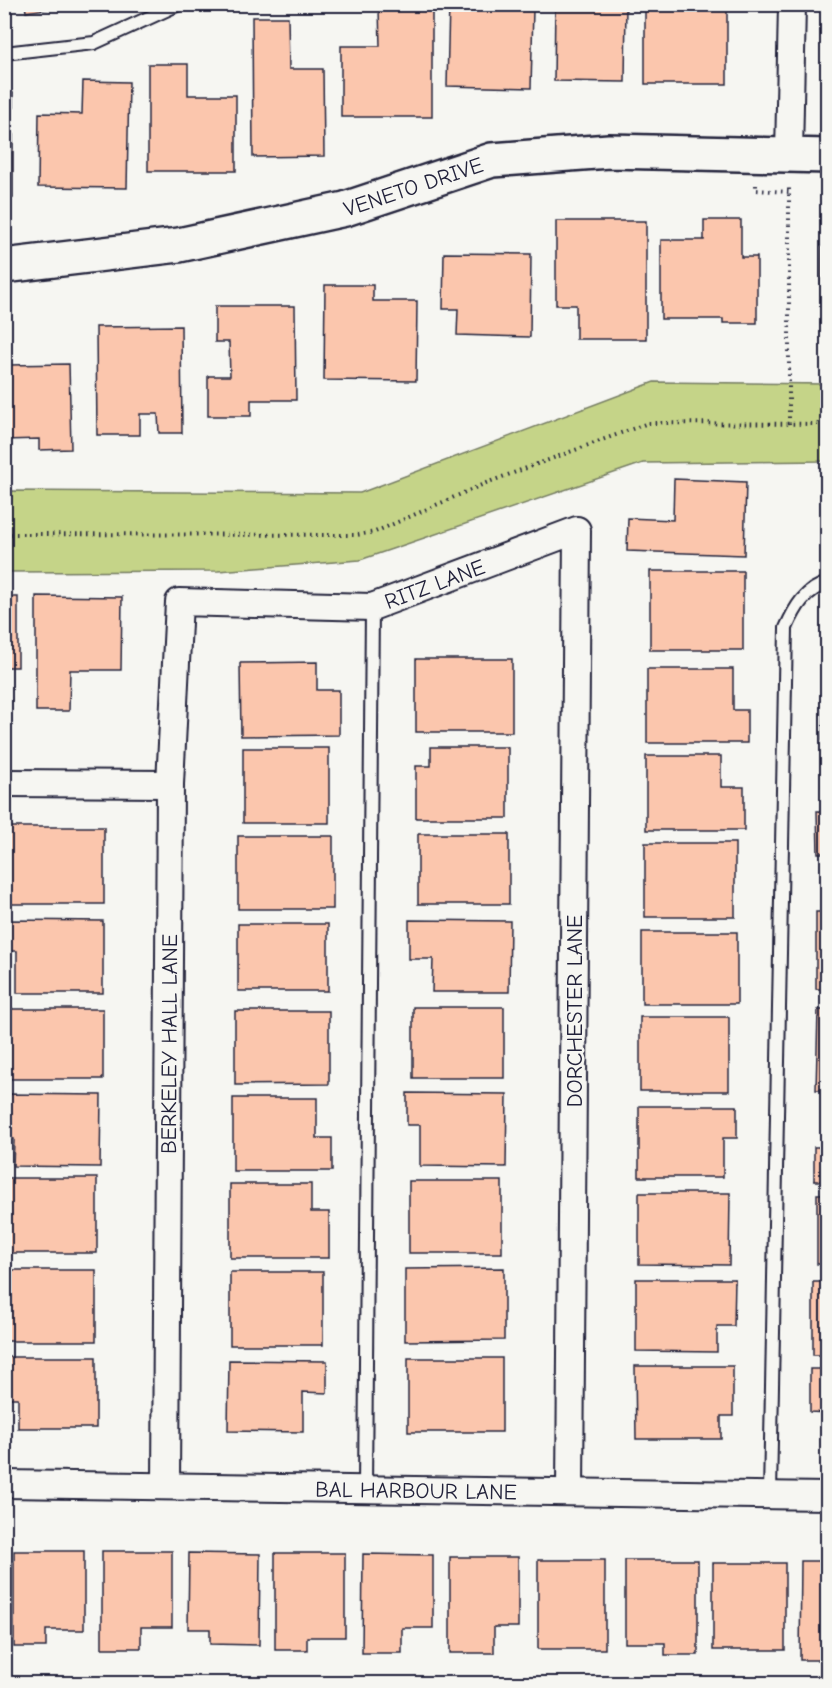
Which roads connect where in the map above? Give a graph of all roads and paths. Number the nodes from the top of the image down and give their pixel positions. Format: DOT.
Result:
graph roads {
  1 [pos="180,4"];
  2 [pos="792,4"];
  3 [pos="4,54"];
  4 [pos="789,155"];
  5 [pos="828,156"];
  6 [pos="4,266"];
  7 [pos="789,424"];
  8 [pos="828,424"];
  9 [pos="578,530"];
  10 [pos="4,534"];
  11 [pos="828,583"];
  12 [pos="179,602"];
  13 [pos="372,607"];
  14 [pos="4,783"];
  15 [pos="170,784"];
  16 [pos="4,1484"];
  17 [pos="166,1486"];
  18 [pos="365,1489"];
  19 [pos="570,1492"];
  20 [pos="770,1495"];
  21 [pos="828,1496"];
  1 -- 3 [label="lane"];
  2 -- 4 [label="street"];
  4 -- 5 [label="street, VENETO DRIVE"];
  4 -- 6 [label="street, VENETO DRIVE"];
  4 -- 7 [label="path"];
  7 -- 8 [label="path"];
  7 -- 10 [label="path"];
  9 -- 13 [label="street, RITZ LANE"];
  9 -- 19 [label="street, DORCHESTER LANE"];
  11 -- 20 [label="lane"];
  12 -- 13 [label="street, RITZ LANE"];
  12 -- 15 [label="street, BERKELEY HALL LANE"];
  13 -- 18 [label="lane"];
  14 -- 15 [label="street"];
  15 -- 17 [label="street, BERKELEY HALL LANE"];
  16 -- 17 [label="street, BAL HARBOUR LANE"];
  17 -- 18 [label="street, BAL HARBOUR LANE"];
  18 -- 19 [label="street, BAL HARBOUR LANE"];
  19 -- 20 [label="street, BAL HARBOUR LANE"];
  20 -- 21 [label="street, BAL HARBOUR LANE"];
}
